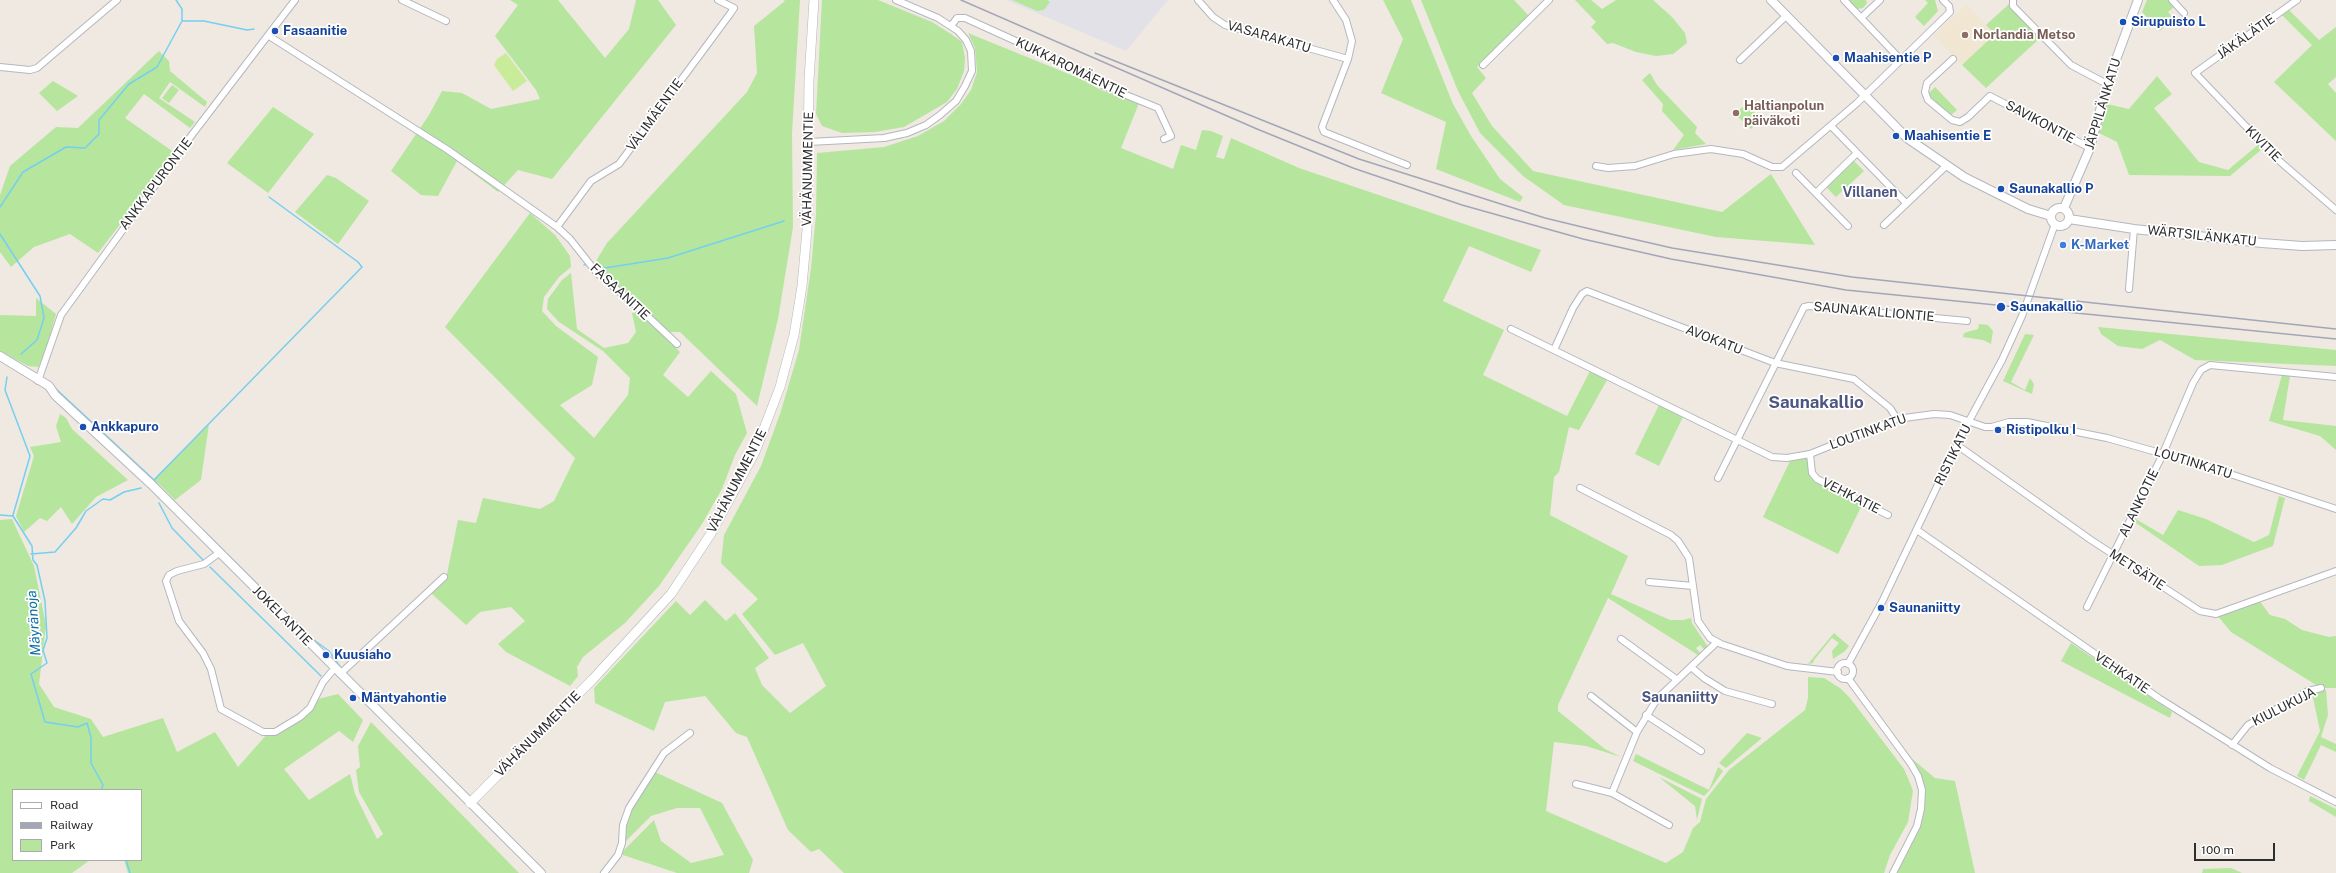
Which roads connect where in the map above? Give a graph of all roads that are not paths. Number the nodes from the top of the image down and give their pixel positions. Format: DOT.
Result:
graph roads {
  1 [pos="117,0"];
  2 [pos="295,0"];
  3 [pos="402,0"];
  4 [pos="718,0"];
  5 [pos="896,0"];
  6 [pos="1198,0"];
  7 [pos="1333,0"];
  8 [pos="1550,0"];
  9 [pos="1771,0"];
  10 [pos="1844,0"];
  11 [pos="1880,0"];
  12 [pos="1943,0"];
  13 [pos="2013,0"];
  14 [pos="2138,0"];
  15 [pos="2172,0"];
  16 [pos="2297,0"];
  17 [pos="814,1"];
  18 [pos="2184,13"];
  19 [pos="1786,16"];
  20 [pos="1861,18"];
  21 [pos="446,21"];
  22 [pos="951,26"];
  23 [pos="268,36"];
  24 [pos="1953,59"];
  25 [pos="1348,60"];
  26 [pos="1740,60"];
  27 [pos="1901,60"];
  28 [pos="1483,65"];
  29 [pos="0,67"];
  30 [pos="2195,73"];
  31 [pos="2107,84"];
  32 [pos="1864,96"];
  33 [pos="1831,126"];
  34 [pos="1164,138"];
  35 [pos="809,142"];
  36 [pos="2090,148"];
  37 [pos="1857,153"];
  38 [pos="1407,165"];
  39 [pos="1596,166"];
  40 [pos="1946,166"];
  41 [pos="1796,173"];
  42 [pos="1817,192"];
  43 [pos="1906,203"];
  44 [pos="2064,208"];
  45 [pos="2336,210"];
  46 [pos="2051,216"];
  47 [pos="2070,219"];
  48 [pos="2055,224"];
  49 [pos="1884,225"];
  50 [pos="1848,226"];
  51 [pos="557,227"];
  52 [pos="2134,229"];
  53 [pos="2336,245"];
  54 [pos="2129,289"];
  55 [pos="1967,321"];
  56 [pos="1512,329"];
  57 [pos="676,344"];
  58 [pos="1554,350"];
  59 [pos="0,356"];
  60 [pos="1775,363"];
  61 [pos="2336,377"];
  62 [pos="38,381"];
  63 [pos="1897,419"];
  64 [pos="1970,420"];
  65 [pos="1736,440"];
  66 [pos="1957,445"];
  67 [pos="2163,453"];
  68 [pos="1810,454"];
  69 [pos="1718,478"];
  70 [pos="1580,488"];
  71 [pos="2336,509"];
  72 [pos="1888,515"];
  73 [pos="1917,530"];
  74 [pos="219,553"];
  75 [pos="2114,555"];
  76 [pos="2336,571"];
  77 [pos="444,577"];
  78 [pos="1650,582"];
  79 [pos="1693,586"];
  80 [pos="2087,607"];
  81 [pos="1622,639"];
  82 [pos="1716,643"];
  83 [pos="1848,664"];
  84 [pos="1691,667"];
  85 [pos="337,671"];
  86 [pos="1838,672"];
  87 [pos="1848,678"];
  88 [pos="1676,679"];
  89 [pos="2321,688"];
  90 [pos="1591,696"];
  91 [pos="1772,704"];
  92 [pos="1646,715"];
  93 [pos="1637,732"];
  94 [pos="690,733"];
  95 [pos="2232,745"];
  96 [pos="1701,751"];
  97 [pos="1576,784"];
  98 [pos="1612,793"];
  99 [pos="2336,802"];
  100 [pos="470,803"];
  101 [pos="1669,825"];
  102 [pos="541,873"];
  103 [pos="604,873"];
  104 [pos="1893,873"];
  1 -- 29 [label="street"];
  2 -- 23 [label="street, ANKKAPURONTIE"];
  3 -- 21 [label="street"];
  4 -- 51 [label="street, VÄLIMÄENTIE"];
  5 -- 22 [label="street"];
  6 -- 25 [label="street, VASARAKATU"];
  7 -- 25 [label="street"];
  8 -- 28 [label="street"];
  9 -- 19 [label="street"];
  10 -- 20 [label="street"];
  11 -- 20 [label="street"];
  12 -- 27 [label="street"];
  13 -- 31 [label="street"];
  14 -- 31 [label="street, JÄPPILÄNKATU"];
  15 -- 18 [label="street"];
  16 -- 30 [label="street, JÄKÄLÄTIE"];
  17 -- 35 [label="main road, VÄHÄNUMMENTIE"];
  19 -- 26 [label="street"];
  19 -- 32 [label="street"];
  20 -- 27 [label="street"];
  22 -- 34 [label="street, KUKKAROMÄENTIE"];
  22 -- 35 [label="street"];
  23 -- 51 [label="street, FASAANITIE"];
  23 -- 62 [label="street, ANKKAPURONTIE"];
  24 -- 36 [label="street, SAVIKONTIE"];
  25 -- 38 [label="street"];
  27 -- 32 [label="street"];
  30 -- 45 [label="street, KIVITIE"];
  31 -- 36 [label="street, JÄPPILÄNKATU"];
  32 -- 33 [label="street"];
  32 -- 40 [label="street"];
  33 -- 37 [label="street"];
  33 -- 39 [label="street"];
  35 -- 100 [label="main road, VÄHÄNUMMENTIE"];
  36 -- 44 [label="street, JÄPPILÄNKATU"];
  37 -- 42 [label="street"];
  37 -- 43 [label="street"];
  40 -- 43 [label="street"];
  40 -- 46 [label="street"];
  41 -- 42 [label="street"];
  42 -- 50 [label="street"];
  43 -- 49 [label="street"];
  44 -- 46 [label="street"];
  44 -- 47 [label="street"];
  46 -- 48 [label="street"];
  47 -- 48 [label="street"];
  47 -- 52 [label="street, WÄRTSILÄNKATU"];
  48 -- 64 [label="street, RISTIKATU"];
  51 -- 57 [label="street, FASAANITIE"];
  52 -- 53 [label="street, WÄRTSILÄNKATU"];
  52 -- 54 [label="street"];
  55 -- 60 [label="street, SAUNAKALLIONTIE"];
  56 -- 58 [label="street, LOUTINKATU"];
  58 -- 60 [label="street, AVOKATU"];
  58 -- 65 [label="street, LOUTINKATU"];
  59 -- 62 [label="street, JOKELANTIE"];
  60 -- 63 [label="street, AVOKATU"];
  60 -- 65 [label="street, SAUNAKALLIONTIE"];
  61 -- 67 [label="street, ALANKOTIE"];
  62 -- 74 [label="street, JOKELANTIE"];
  63 -- 64 [label="street, LOUTINKATU"];
  63 -- 68 [label="street, LOUTINKATU"];
  64 -- 66 [label="street, RISTIKATU"];
  64 -- 67 [label="street, LOUTINKATU"];
  65 -- 68 [label="street, LOUTINKATU"];
  65 -- 69 [label="street, SAUNAKALLIONTIE"];
  66 -- 73 [label="street, RISTIKATU"];
  66 -- 75 [label="street, METSÄTIE"];
  67 -- 71 [label="street, LOUTINKATU"];
  67 -- 75 [label="street, ALANKOTIE"];
  68 -- 72 [label="street, VEHKATIE"];
  70 -- 79 [label="street"];
  73 -- 83 [label="street, RISTIKATU"];
  73 -- 95 [label="street, VEHKATIE"];
  74 -- 85 [label="street, JOKELANTIE"];
  74 -- 85 [label="street"];
  75 -- 76 [label="street, METSÄTIE"];
  75 -- 80 [label="street, ALANKOTIE"];
  77 -- 85 [label="street"];
  78 -- 79 [label="street"];
  79 -- 82 [label="street"];
  81 -- 88 [label="street"];
  82 -- 84 [label="street"];
  82 -- 86 [label="street"];
  83 -- 86 [label="street"];
  83 -- 87 [label="street"];
  84 -- 88 [label="street"];
  84 -- 91 [label="street"];
  85 -- 100 [label="street, JOKELANTIE"];
  86 -- 87 [label="street"];
  87 -- 104 [label="street"];
  88 -- 92 [label="street"];
  89 -- 95 [label="street, KIULUKUJA"];
  90 -- 93 [label="street"];
  92 -- 93 [label="street"];
  92 -- 96 [label="street"];
  93 -- 98 [label="street"];
  94 -- 103 [label="street"];
  95 -- 99 [label="street, VEHKATIE"];
  97 -- 98 [label="street"];
  98 -- 101 [label="street"];
  100 -- 102 [label="street, JOKELANTIE"];
}
